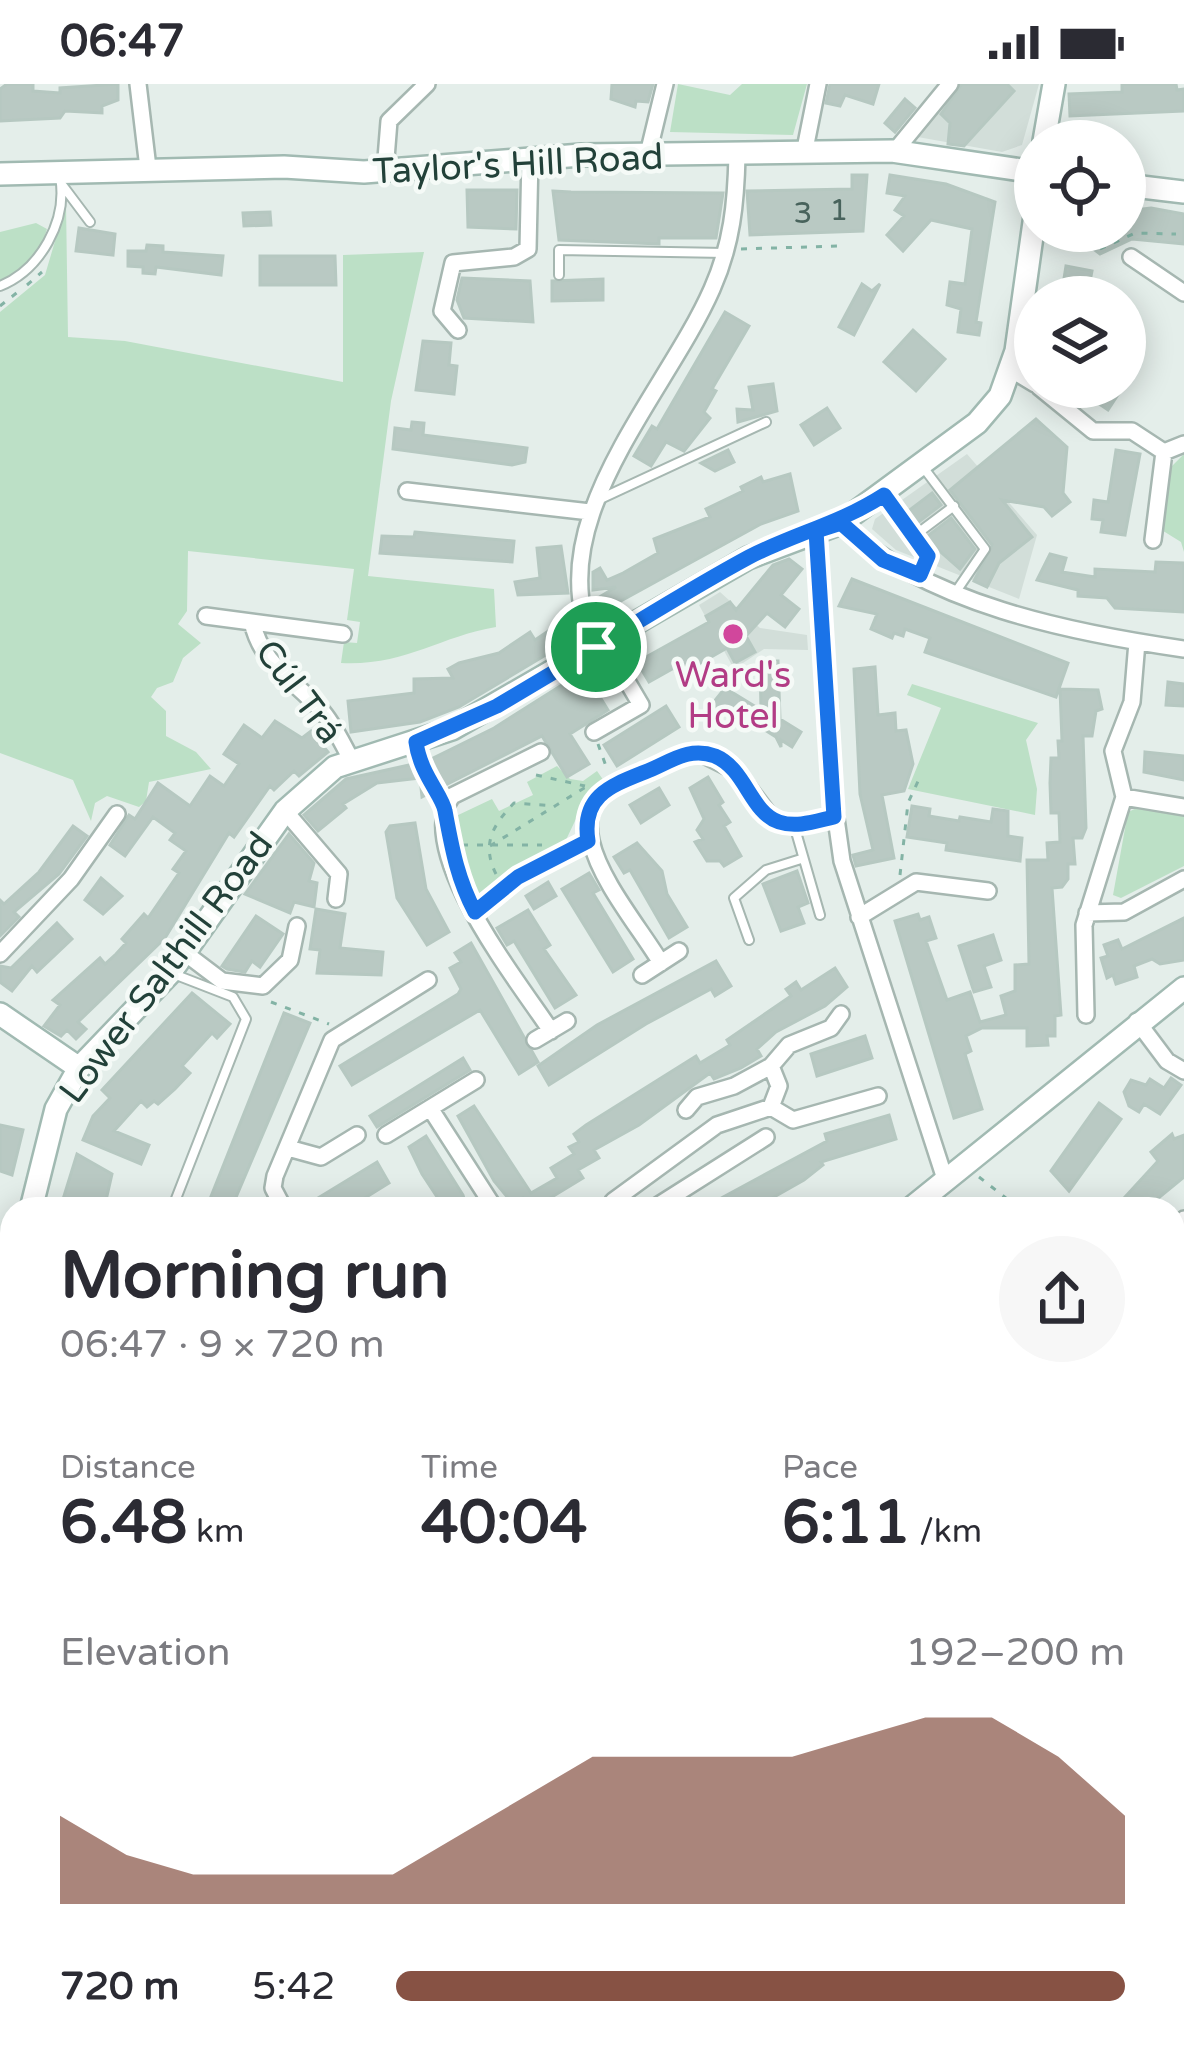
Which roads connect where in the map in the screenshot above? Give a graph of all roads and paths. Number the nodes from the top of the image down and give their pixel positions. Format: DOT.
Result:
graph roads {
  1 [pos="138,84"];
  2 [pos="427,84"];
  3 [pos="665,84"];
  4 [pos="818,84"];
  5 [pos="950,84"];
  6 [pos="1054,84"];
  7 [pos="1048,120"];
  8 [pos="895,151"];
  9 [pos="648,154"];
  10 [pos="804,154"];
  11 [pos="737,155"];
  12 [pos="530,158"];
  13 [pos="148,168"];
  14 [pos="1014,169"];
  15 [pos="385,171"];
  16 [pos="0,174"];
  17 [pos="60,177"];
  18 [pos="1146,189"];
  19 [pos="1184,192"];
  20 [pos="90,222"];
  21 [pos="1146,233"];
  22 [pos="1176,234"];
  23 [pos="838,246"];
  24 [pos="726,251"];
  25 [pos="1030,252"];
  26 [pos="1035,252"];
  27 [pos="1131,257"];
  28 [pos="1029,260"];
  29 [pos="559,274"];
  30 [pos="0,286"];
  31 [pos="1183,291"];
  32 [pos="458,329"];
  33 [pos="1010,370"];
  34 [pos="1014,372"];
  35 [pos="1065,408"];
  36 [pos="766,422"];
  37 [pos="1184,444"];
  38 [pos="1164,452"];
  39 [pos="923,467"];
  40 [pos="406,491"];
  41 [pos="884,495"];
  42 [pos="593,506"];
  43 [pos="954,506"];
  44 [pos="841,523"];
  45 [pos="816,531"];
  46 [pos="914,536"];
  47 [pos="1153,540"];
  48 [pos="920,575"];
  49 [pos="957,590"];
  50 [pos="206,616"];
  51 [pos="252,622"];
  52 [pos="343,634"];
  53 [pos="1137,642"];
  54 [pos="600,645"];
  55 [pos="1184,649"];
  56 [pos="594,732"];
  57 [pos="416,742"];
  58 [pos="541,752"];
  59 [pos="351,759"];
  60 [pos="500,772"];
  61 [pos="611,777"];
  62 [pos="919,779"];
  63 [pos="586,787"];
  64 [pos="1124,797"];
  65 [pos="446,806"];
  66 [pos="556,806"];
  67 [pos="1184,807"];
  68 [pos="285,811"];
  69 [pos="117,814"];
  70 [pos="834,817"];
  71 [pos="794,824"];
  72 [pos="588,841"];
  73 [pos="448,844"];
  74 [pos="489,847"];
  75 [pos="564,856"];
  76 [pos="801,860"];
  77 [pos="1184,879"];
  78 [pos="503,889"];
  79 [pos="900,889"];
  80 [pos="988,891"];
  81 [pos="335,899"];
  82 [pos="475,912"];
  83 [pos="1087,913"];
  84 [pos="820,915"];
  85 [pos="859,917"];
  86 [pos="297,926"];
  87 [pos="749,940"];
  88 [pos="679,951"];
  89 [pos="185,953"];
  90 [pos="0,954"];
  91 [pos="661,963"];
  92 [pos="170,973"];
  93 [pos="642,975"];
  94 [pos="394,979"];
  95 [pos="428,980"];
  96 [pos="1184,988"];
  97 [pos="400,998"];
  98 [pos="243,1006"];
  99 [pos="0,1014"];
  100 [pos="841,1014"];
  101 [pos="1085,1015"];
  102 [pos="568,1021"];
  103 [pos="1137,1022"];
  104 [pos="344,1030"];
  105 [pos="551,1031"];
  106 [pos="535,1040"];
  107 [pos="771,1066"];
  108 [pos="79,1068"];
  109 [pos="1184,1071"];
  110 [pos="476,1080"];
  111 [pos="878,1096"];
  112 [pos="771,1107"];
  113 [pos="430,1108"];
  114 [pos="686,1110"];
  115 [pos="356,1135"];
  116 [pos="386,1135"];
  117 [pos="766,1137"];
  118 [pos="288,1148"];
  119 [pos="670,1157"];
  120 [pos="964,1164"];
  121 [pos="945,1180"];
  122 [pos="689,1184"];
  123 [pos="34,1197"];
  124 [pos="177,1197"];
  125 [pos="278,1197"];
  126 [pos="487,1197"];
  127 [pos="622,1197"];
  128 [pos="670,1197"];
  129 [pos="924,1197"];
  130 [pos="1005,1197"];
  1 -- 13 [label="street"];
  2 -- 15 [label="street"];
  3 -- 9 [label="street"];
  4 -- 10 [label="street"];
  5 -- 8 [label="street"];
  6 -- 7 [label="main road"];
  8 -- 10 [label="main road, Taylor's Hill Road"];
  8 -- 14 [label="main road, Taylor's Hill Road"];
  9 -- 11 [label="main road, Taylor's Hill Road"];
  9 -- 12 [label="main road, Taylor's Hill Road"];
  10 -- 11 [label="main road, Taylor's Hill Road"];
  11 -- 24 [label="street"];
  12 -- 15 [label="main road, Taylor's Hill Road"];
  12 -- 32 [label="street"];
  13 -- 15 [label="main road, Taylor's Hill Road"];
  13 -- 17 [label="main road, Taylor's Hill Road"];
  16 -- 17 [label="main road, Taylor's Hill Road"];
  17 -- 20 [label="lane"];
  17 -- 30 [label="lane"];
  18 -- 19 [label="main road"];
  21 -- 22 [label="path"];
  23 -- 24 [label="path"];
  24 -- 29 [label="lane"];
  24 -- 42 [label="street"];
  25 -- 28 [label="main road, Lower Salthill Road"];
  26 -- 28 [label="main road"];
  27 -- 31 [label="street"];
  28 -- 33 [label="main road, Lower Salthill Road"];
  33 -- 34 [label="street"];
  33 -- 39 [label="main road, Lower Salthill Road"];
  35 -- 38 [label="street"];
  36 -- 42 [label="lane"];
  37 -- 38 [label="street"];
  38 -- 47 [label="street"];
  39 -- 41 [label="main road, Lower Salthill Road"];
  39 -- 43 [label="lane"];
  40 -- 42 [label="street"];
  41 -- 44 [label="main road, Lower Salthill Road"];
  41 -- 46 [label="lane"];
  42 -- 54 [label="street"];
  43 -- 46 [label="lane"];
  43 -- 49 [label="lane"];
  44 -- 45 [label="main road, Lower Salthill Road"];
  44 -- 48 [label="street"];
  45 -- 54 [label="main road, Lower Salthill Road"];
  45 -- 70 [label="street"];
  46 -- 48 [label="lane"];
  48 -- 49 [label="street"];
  49 -- 53 [label="street"];
  50 -- 51 [label="street, Cúl Trá"];
  51 -- 52 [label="street, Cúl Trá"];
  51 -- 59 [label="street, Cúl Trá"];
  53 -- 55 [label="street"];
  53 -- 64 [label="street"];
  54 -- 56 [label="street"];
  54 -- 57 [label="main road, Lower Salthill Road"];
  56 -- 61 [label="path"];
  57 -- 59 [label="main road, Lower Salthill Road"];
  57 -- 65 [label="path"];
  58 -- 60 [label="street"];
  59 -- 68 [label="main road, Lower Salthill Road"];
  60 -- 63 [label="path"];
  60 -- 65 [label="street"];
  61 -- 63 [label="path"];
  61 -- 71 [label="street"];
  61 -- 72 [label="street"];
  62 -- 79 [label="path"];
  63 -- 66 [label="path"];
  64 -- 67 [label="street"];
  64 -- 83 [label="street"];
  65 -- 73 [label="street"];
  66 -- 74 [label="path"];
  66 -- 74 [label="path"];
  68 -- 81 [label="street"];
  68 -- 89 [label="main road, Lower Salthill Road"];
  69 -- 90 [label="street"];
  70 -- 71 [label="street"];
  70 -- 85 [label="street"];
  71 -- 76 [label="lane"];
  72 -- 75 [label="street"];
  72 -- 91 [label="street"];
  73 -- 74 [label="path"];
  73 -- 82 [label="street"];
  74 -- 75 [label="path"];
  74 -- 78 [label="path"];
  75 -- 78 [label="street"];
  76 -- 84 [label="lane"];
  76 -- 87 [label="lane"];
  77 -- 83 [label="street"];
  78 -- 82 [label="street"];
  79 -- 80 [label="street"];
  79 -- 85 [label="street"];
  82 -- 105 [label="street"];
  83 -- 101 [label="street"];
  85 -- 121 [label="street"];
  86 -- 89 [label="street"];
  88 -- 91 [label="street"];
  89 -- 92 [label="main road, Lower Salthill Road"];
  91 -- 93 [label="street"];
  92 -- 98 [label="lane"];
  92 -- 108 [label="main road, Lower Salthill Road"];
  94 -- 97 [label="lane"];
  95 -- 97 [label="street"];
  96 -- 103 [label="main road"];
  97 -- 104 [label="street"];
  98 -- 104 [label="path"];
  98 -- 124 [label="lane"];
  99 -- 108 [label="main road"];
  100 -- 107 [label="street"];
  102 -- 105 [label="street"];
  103 -- 109 [label="street"];
  103 -- 120 [label="main road"];
  104 -- 118 [label="street"];
  105 -- 106 [label="street"];
  107 -- 112 [label="street"];
  107 -- 114 [label="street"];
  108 -- 123 [label="main road, Lower Salthill Road"];
  110 -- 113 [label="street"];
  111 -- 112 [label="street"];
  112 -- 119 [label="street"];
  113 -- 116 [label="street"];
  113 -- 126 [label="street"];
  115 -- 118 [label="street"];
  117 -- 122 [label="street"];
  118 -- 125 [label="street"];
  119 -- 122 [label="street"];
  119 -- 127 [label="street"];
  120 -- 121 [label="main road"];
  120 -- 130 [label="path"];
  121 -- 129 [label="main road"];
  122 -- 128 [label="street"];
}
